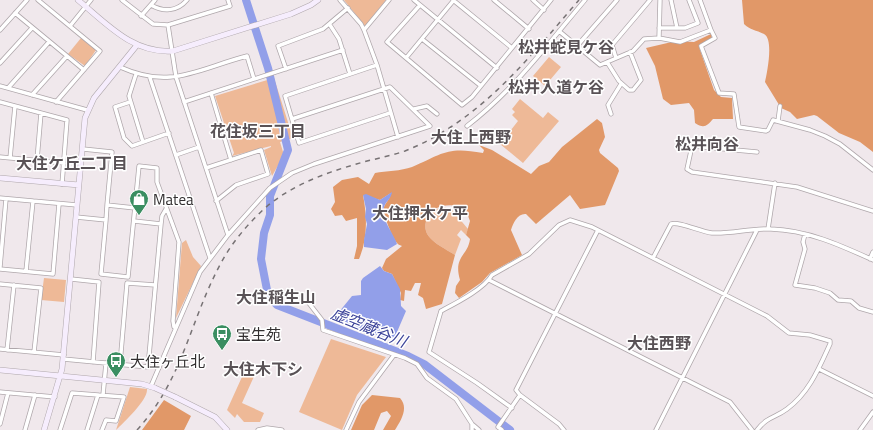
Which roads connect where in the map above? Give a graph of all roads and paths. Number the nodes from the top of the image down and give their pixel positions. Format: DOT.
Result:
graph roads {
  1 [pos="27,0"];
  2 [pos="38,0"];
  3 [pos="78,0"];
  4 [pos="91,0"];
  5 [pos="123,0"];
  6 [pos="155,0"];
  7 [pos="187,0"];
  8 [pos="228,0"];
  9 [pos="318,0"];
  10 [pos="340,0"];
  11 [pos="389,0"];
  12 [pos="414,0"];
  13 [pos="454,0"];
  14 [pos="494,0"];
  15 [pos="533,0"];
  16 [pos="551,0"];
  17 [pos="585,0"];
  18 [pos="617,0"];
  19 [pos="650,0"];
  20 [pos="660,0"];
  21 [pos="671,0"];
  22 [pos="689,0"];
  23 [pos="700,0"];
  24 [pos="420,4"];
  25 [pos="151,5"];
  26 [pos="86,6"];
  27 [pos="348,8"];
  28 [pos="544,10"];
  29 [pos="15,13"];
  30 [pos="141,16"];
  31 [pos="438,20"];
  32 [pos="168,25"];
  33 [pos="330,25"];
  34 [pos="70,26"];
  35 [pos="32,28"];
  36 [pos="659,28"];
  37 [pos="677,28"];
  38 [pos="529,29"];
  39 [pos="0,30"];
  40 [pos="364,30"];
  41 [pos="711,30"];
  42 [pos="559,31"];
  43 [pos="658,38"];
  44 [pos="422,39"];
  45 [pos="49,42"];
  46 [pos="137,45"];
  47 [pos="577,46"];
  48 [pos="512,48"];
  49 [pos="343,50"];
  50 [pos="172,51"];
  51 [pos="630,52"];
  52 [pos="67,56"];
  53 [pos="406,58"];
  54 [pos="616,58"];
  55 [pos="607,62"];
  56 [pos="0,63"];
  57 [pos="377,65"];
  58 [pos="120,67"];
  59 [pos="496,68"];
  60 [pos="286,69"];
  61 [pos="84,70"];
  62 [pos="136,74"];
  63 [pos="350,74"];
  64 [pos="176,77"];
  65 [pos="150,78"];
  66 [pos="254,79"];
  67 [pos="621,84"];
  68 [pos="0,86"];
  69 [pos="481,86"];
  70 [pos="8,88"];
  71 [pos="383,89"];
  72 [pos="211,93"];
  73 [pos="32,95"];
  74 [pos="0,102"];
  75 [pos="56,102"];
  76 [pos="130,102"];
  77 [pos="184,102"];
  78 [pos="15,106"];
  79 [pos="780,106"];
  80 [pos="414,109"];
  81 [pos="87,110"];
  82 [pos="41,113"];
  83 [pos="390,113"];
  84 [pos="437,114"];
  85 [pos="611,114"];
  86 [pos="292,119"];
  87 [pos="778,122"];
  88 [pos="467,126"];
  89 [pos="169,133"];
  90 [pos="398,137"];
  91 [pos="143,142"];
  92 [pos="199,147"];
  93 [pos="83,149"];
  94 [pos="757,152"];
  95 [pos="176,155"];
  96 [pos="0,157"];
  97 [pos="10,158"];
  98 [pos="37,160"];
  99 [pos="231,160"];
  100 [pos="64,163"];
  101 [pos="206,168"];
  102 [pos="873,170"];
  103 [pos="0,178"];
  104 [pos="62,184"];
  105 [pos="775,184"];
  106 [pos="79,185"];
  107 [pos="0,198"];
  108 [pos="6,199"];
  109 [pos="33,201"];
  110 [pos="216,201"];
  111 [pos="59,204"];
  112 [pos="77,205"];
  113 [pos="107,205"];
  114 [pos="135,208"];
  115 [pos="166,209"];
  116 [pos="873,211"];
  117 [pos="76,217"];
  118 [pos="106,220"];
  119 [pos="134,221"];
  120 [pos="161,224"];
  121 [pos="768,229"];
  122 [pos="598,230"];
  123 [pos="756,230"];
  124 [pos="805,234"];
  125 [pos="228,235"];
  126 [pos="873,252"];
  127 [pos="210,258"];
  128 [pos="653,258"];
  129 [pos="871,259"];
  130 [pos="0,268"];
  131 [pos="26,271"];
  132 [pos="71,279"];
  133 [pos="489,280"];
  134 [pos="0,284"];
  135 [pos="14,285"];
  136 [pos="155,285"];
  137 [pos="724,295"];
  138 [pos="308,302"];
  139 [pos="873,312"];
  140 [pos="555,314"];
  141 [pos="175,328"];
  142 [pos="0,349"];
  143 [pos="7,350"];
  144 [pos="34,352"];
  145 [pos="394,355"];
  146 [pos="63,357"];
  147 [pos="93,362"];
  148 [pos="106,363"];
  149 [pos="120,364"];
  150 [pos="819,369"];
  151 [pos="0,370"];
  152 [pos="61,376"];
  153 [pos="681,379"];
  154 [pos="105,380"];
  155 [pos="153,387"];
  156 [pos="0,392"];
  157 [pos="8,393"];
  158 [pos="35,395"];
  159 [pos="98,395"];
  160 [pos="103,395"];
  161 [pos="520,395"];
  162 [pos="873,396"];
  163 [pos="55,397"];
  164 [pos="512,408"];
  165 [pos="873,412"];
  166 [pos="0,424"];
  167 [pos="472,424"];
  168 [pos="25,430"];
  169 [pos="44,430"];
  170 [pos="60,430"];
  171 [pos="87,430"];
  172 [pos="102,430"];
  173 [pos="227,430"];
  174 [pos="258,430"];
  175 [pos="282,430"];
  176 [pos="346,430"];
  177 [pos="472,430"];
  178 [pos="479,430"];
  179 [pos="502,430"];
  180 [pos="564,430"];
  181 [pos="656,430"];
  182 [pos="752,430"];
  183 [pos="757,430"];
  184 [pos="860,430"];
  1 -- 29 [label="street"];
  2 -- 34 [label="street"];
  3 -- 26 [label="street"];
  4 -- 26 [label="street"];
  5 -- 30 [label="street"];
  6 -- 25 [label="street"];
  7 -- 25 [label="street"];
  8 -- 32 [label="street"];
  9 -- 50 [label="street"];
  10 -- 27 [label="street"];
  11 -- 40 [label="street"];
  12 -- 24 [label="street"];
  13 -- 31 [label="street"];
  13 -- 48 [label="street"];
  14 -- 38 [label="street"];
  15 -- 28 [label="street"];
  16 -- 28 [label="street"];
  17 -- 42 [label="street"];
  18 -- 47 [label="street"];
  19 -- 54 [label="street"];
  20 -- 36 [label="street"];
  21 -- 37 [label="street"];
  22 -- 37 [label="street"];
  23 -- 41 [label="street"];
  24 -- 31 [label="street"];
  24 -- 53 [label="street"];
  25 -- 30 [label="street"];
  26 -- 34 [label="street"];
  26 -- 46 [label="street"];
  27 -- 33 [label="street"];
  27 -- 40 [label="street"];
  28 -- 38 [label="street"];
  29 -- 35 [label="street"];
  29 -- 39 [label="street"];
  30 -- 32 [label="street"];
  31 -- 44 [label="street"];
  31 -- 59 [label="street"];
  32 -- 50 [label="street"];
  33 -- 49 [label="street"];
  33 -- 60 [label="street"];
  34 -- 61 [label="street"];
  35 -- 45 [label="street"];
  35 -- 56 [label="street"];
  36 -- 37 [label="street"];
  36 -- 43 [label="street"];
  38 -- 48 [label="street"];
  40 -- 57 [label="street"];
  41 -- 43 [label="street"];
  41 -- 87 [label="street"];
  42 -- 47 [label="street"];
  42 -- 88 [label="street"];
  43 -- 51 [label="street"];
  44 -- 53 [label="street"];
  44 -- 69 [label="street"];
  45 -- 52 [label="street"];
  45 -- 70 [label="street"];
  46 -- 50 [label="street"];
  46 -- 58 [label="street"];
  47 -- 55 [label="street"];
  48 -- 59 [label="street"];
  49 -- 60 [label="street"];
  49 -- 63 [label="street"];
  50 -- 64 [label="street"];
  51 -- 54 [label="street"];
  51 -- 67 [label="street"];
  52 -- 61 [label="street"];
  52 -- 73 [label="street"];
  53 -- 69 [label="street"];
  54 -- 55 [label="street"];
  55 -- 67 [label="street"];
  57 -- 63 [label="street"];
  57 -- 71 [label="street"];
  58 -- 62 [label="street"];
  58 -- 81 [label="street"];
  59 -- 69 [label="street"];
  60 -- 66 [label="street"];
  61 -- 75 [label="street"];
  62 -- 65 [label="street"];
  62 -- 76 [label="street"];
  63 -- 86 [label="street"];
  64 -- 65 [label="street"];
  64 -- 66 [label="street"];
  64 -- 77 [label="street"];
  65 -- 89 [label="street"];
  66 -- 72 [label="street"];
  67 -- 85 [label="street"];
  68 -- 70 [label="street"];
  70 -- 73 [label="street"];
  71 -- 80 [label="street"];
  71 -- 83 [label="street"];
  71 -- 86 [label="street"];
  72 -- 77 [label="street"];
  72 -- 99 [label="street"];
  73 -- 75 [label="street"];
  74 -- 78 [label="street"];
  75 -- 81 [label="street"];
  76 -- 91 [label="street"];
  76 -- 91 [label="street"];
  77 -- 92 [label="street"];
  78 -- 82 [label="street"];
  78 -- 97 [label="street"];
  79 -- 87 [label="street"];
  80 -- 84 [label="street"];
  80 -- 90 [label="street"];
  81 -- 93 [label="street"];
  82 -- 98 [label="street"];
  82 -- 100 [label="street"];
  83 -- 86 [label="street"];
  83 -- 90 [label="street"];
  87 -- 102 [label="street"];
  89 -- 91 [label="street"];
  89 -- 95 [label="street"];
  90 -- 125 [label="street"];
  92 -- 95 [label="street"];
  92 -- 101 [label="street"];
  93 -- 106 [label="street"];
  93 -- 113 [label="street"];
  94 -- 105 [label="street"];
  95 -- 127 [label="street"];
  96 -- 97 [label="street"];
  97 -- 98 [label="street"];
  98 -- 100 [label="street"];
  99 -- 101 [label="street"];
  99 -- 110 [label="street"];
  100 -- 104 [label="street"];
  101 -- 110 [label="street"];
  103 -- 104 [label="street"];
  104 -- 106 [label="street"];
  105 -- 116 [label="street"];
  105 -- 121 [label="street"];
  106 -- 112 [label="street"];
  107 -- 108 [label="street"];
  108 -- 109 [label="street"];
  108 -- 130 [label="street"];
  109 -- 111 [label="street"];
  109 -- 131 [label="street"];
  110 -- 125 [label="street"];
  111 -- 112 [label="street"];
  111 -- 131 [label="street"];
  112 -- 117 [label="street"];
  113 -- 114 [label="street"];
  113 -- 118 [label="street"];
  114 -- 115 [label="street"];
  114 -- 119 [label="street"];
  115 -- 120 [label="street"];
  115 -- 141 [label="street"];
  117 -- 118 [label="street"];
  117 -- 132 [label="street"];
  118 -- 119 [label="street"];
  119 -- 120 [label="street"];
  120 -- 136 [label="street"];
  121 -- 123 [label="street"];
  121 -- 124 [label="street"];
  122 -- 128 [label="street"];
  122 -- 133 [label="street"];
  122 -- 140 [label="street"];
  123 -- 128 [label="street"];
  123 -- 137 [label="street"];
  124 -- 129 [label="street"];
  124 -- 139 [label="street"];
  125 -- 127 [label="street"];
  126 -- 129 [label="street"];
  127 -- 141 [label="street"];
  128 -- 137 [label="street"];
  130 -- 131 [label="street"];
  132 -- 146 [label="street"];
  132 -- 147 [label="street"];
  133 -- 140 [label="street"];
  133 -- 164 [label="street"];
  134 -- 135 [label="street"];
  135 -- 143 [label="street"];
  135 -- 144 [label="street"];
  136 -- 149 [label="street"];
  136 -- 149 [label="street"];
  137 -- 150 [label="street"];
  137 -- 153 [label="street"];
  138 -- 145 [label="street"];
  140 -- 153 [label="street"];
  140 -- 161 [label="street"];
  141 -- 155 [label="street"];
  142 -- 143 [label="street"];
  143 -- 144 [label="street"];
  144 -- 146 [label="street"];
  145 -- 167 [label="street"];
  145 -- 176 [label="street"];
  146 -- 147 [label="street"];
  146 -- 152 [label="street"];
  147 -- 148 [label="street"];
  148 -- 149 [label="street"];
  148 -- 154 [label="street"];
  150 -- 162 [label="street"];
  150 -- 183 [label="street"];
  151 -- 152 [label="street"];
  152 -- 154 [label="street"];
  152 -- 163 [label="street"];
  153 -- 181 [label="street"];
  153 -- 182 [label="street"];
  154 -- 155 [label="street"];
  154 -- 160 [label="street"];
  155 -- 173 [label="street, bridge"];
  156 -- 157 [label="street"];
  157 -- 158 [label="street"];
  157 -- 166 [label="street"];
  158 -- 163 [label="street"];
  158 -- 168 [label="street"];
  159 -- 160 [label="street"];
  159 -- 170 [label="street"];
  159 -- 171 [label="street"];
  160 -- 172 [label="street"];
  161 -- 164 [label="street"];
  161 -- 180 [label="street"];
  163 -- 169 [label="street"];
  164 -- 179 [label="street"];
  165 -- 184 [label="street"];
  167 -- 177 [label="street"];
  167 -- 178 [label="street"];
  174 -- 175 [label="street"];
}
